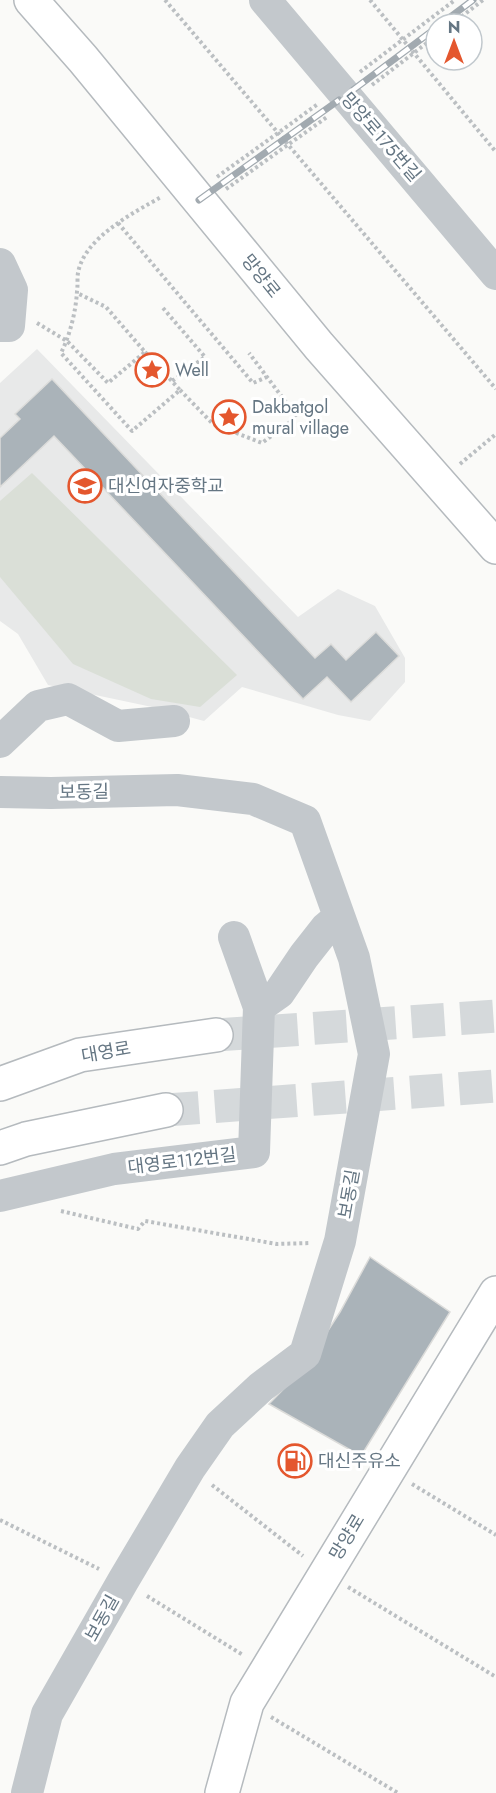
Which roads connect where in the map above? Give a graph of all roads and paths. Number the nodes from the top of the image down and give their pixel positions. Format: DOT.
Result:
graph roads {
  1 [pos="31,0"];
  2 [pos="165,0"];
  3 [pos="265,0"];
  4 [pos="370,0"];
  5 [pos="454,0"];
  6 [pos="483,0"];
  7 [pos="468,12"];
  8 [pos="403,39"];
  9 [pos="424,45"];
  10 [pos="414,53"];
  11 [pos="345,94"];
  12 [pos="277,133"];
  13 [pos="288,146"];
  14 [pos="496,152"];
  15 [pos="194,194"];
  16 [pos="118,223"];
  17 [pos="0,264"];
  18 [pos="496,274"];
  19 [pos="77,293"];
  20 [pos="163,308"];
  21 [pos="0,326"];
  22 [pos="67,341"];
  23 [pos="145,352"];
  24 [pos="249,353"];
  25 [pos="267,377"];
  26 [pos="172,381"];
  27 [pos="496,389"];
  28 [pos="180,390"];
  29 [pos="496,434"];
  30 [pos="439,483"];
  31 [pos="496,548"];
  32 [pos="174,721"];
  33 [pos="0,742"];
  34 [pos="0,792"];
  35 [pos="339,917"];
  36 [pos="234,937"];
  37 [pos="259,1007"];
  38 [pos="216,1035"];
  39 [pos="0,1084"];
  40 [pos="166,1110"];
  41 [pos="9,1144"];
  42 [pos="0,1196"];
  43 [pos="50,1209"];
  44 [pos="340,1241"];
  45 [pos="496,1293"];
  46 [pos="388,1469"];
  47 [pos="496,1535"];
  48 [pos="247,1703"];
  49 [pos="27,1793"];
  50 [pos="222,1793"];
  51 [pos="398,1793"];
  1 -- 15 [label="main road, 망양로"];
  2 -- 12 [label="path"];
  3 -- 11 [label="street, 망양로175번길"];
  4 -- 8 [label="path"];
  5 -- 8 [label="path"];
  6 -- 7 [label="path"];
  8 -- 10 [label="path"];
  8 -- 11 [label="path"];
  9 -- 10 [label="path"];
  10 -- 11 [label="path"];
  10 -- 14 [label="path"];
  11 -- 12 [label="path"];
  11 -- 13 [label="path"];
  11 -- 18 [label="street, 망양로175번길"];
  12 -- 13 [label="path"];
  12 -- 15 [label="path"];
  13 -- 15 [label="path"];
  13 -- 27 [label="path"];
  15 -- 16 [label="path"];
  15 -- 30 [label="main road, 망양로"];
  16 -- 19 [label="path"];
  16 -- 25 [label="path"];
  17 -- 21 [label="street"];
  19 -- 22 [label="path"];
  19 -- 23 [label="path"];
  20 -- 26 [label="path"];
  22 -- 23 [label="path"];
  22 -- 28 [label="path"];
  23 -- 26 [label="path"];
  24 -- 25 [label="path"];
  25 -- 28 [label="path"];
  26 -- 28 [label="path"];
  29 -- 30 [label="path"];
  30 -- 31 [label="main road, 망양로"];
  32 -- 33 [label="street"];
  34 -- 35 [label="street, 보동길"];
  35 -- 37 [label="street"];
  35 -- 44 [label="street, 보동길"];
  36 -- 37 [label="street, 대영로112번길"];
  37 -- 42 [label="street, 대영로112번길"];
  38 -- 39 [label="main road, 대영로"];
  40 -- 41 [label="main road"];
  43 -- 44 [label="path"];
  44 -- 49 [label="street, 보동길"];
  45 -- 46 [label="main road, 망양로"];
  46 -- 47 [label="path"];
  46 -- 48 [label="main road, 망양로"];
  48 -- 50 [label="main road, 망양로"];
  48 -- 51 [label="path"];
}
